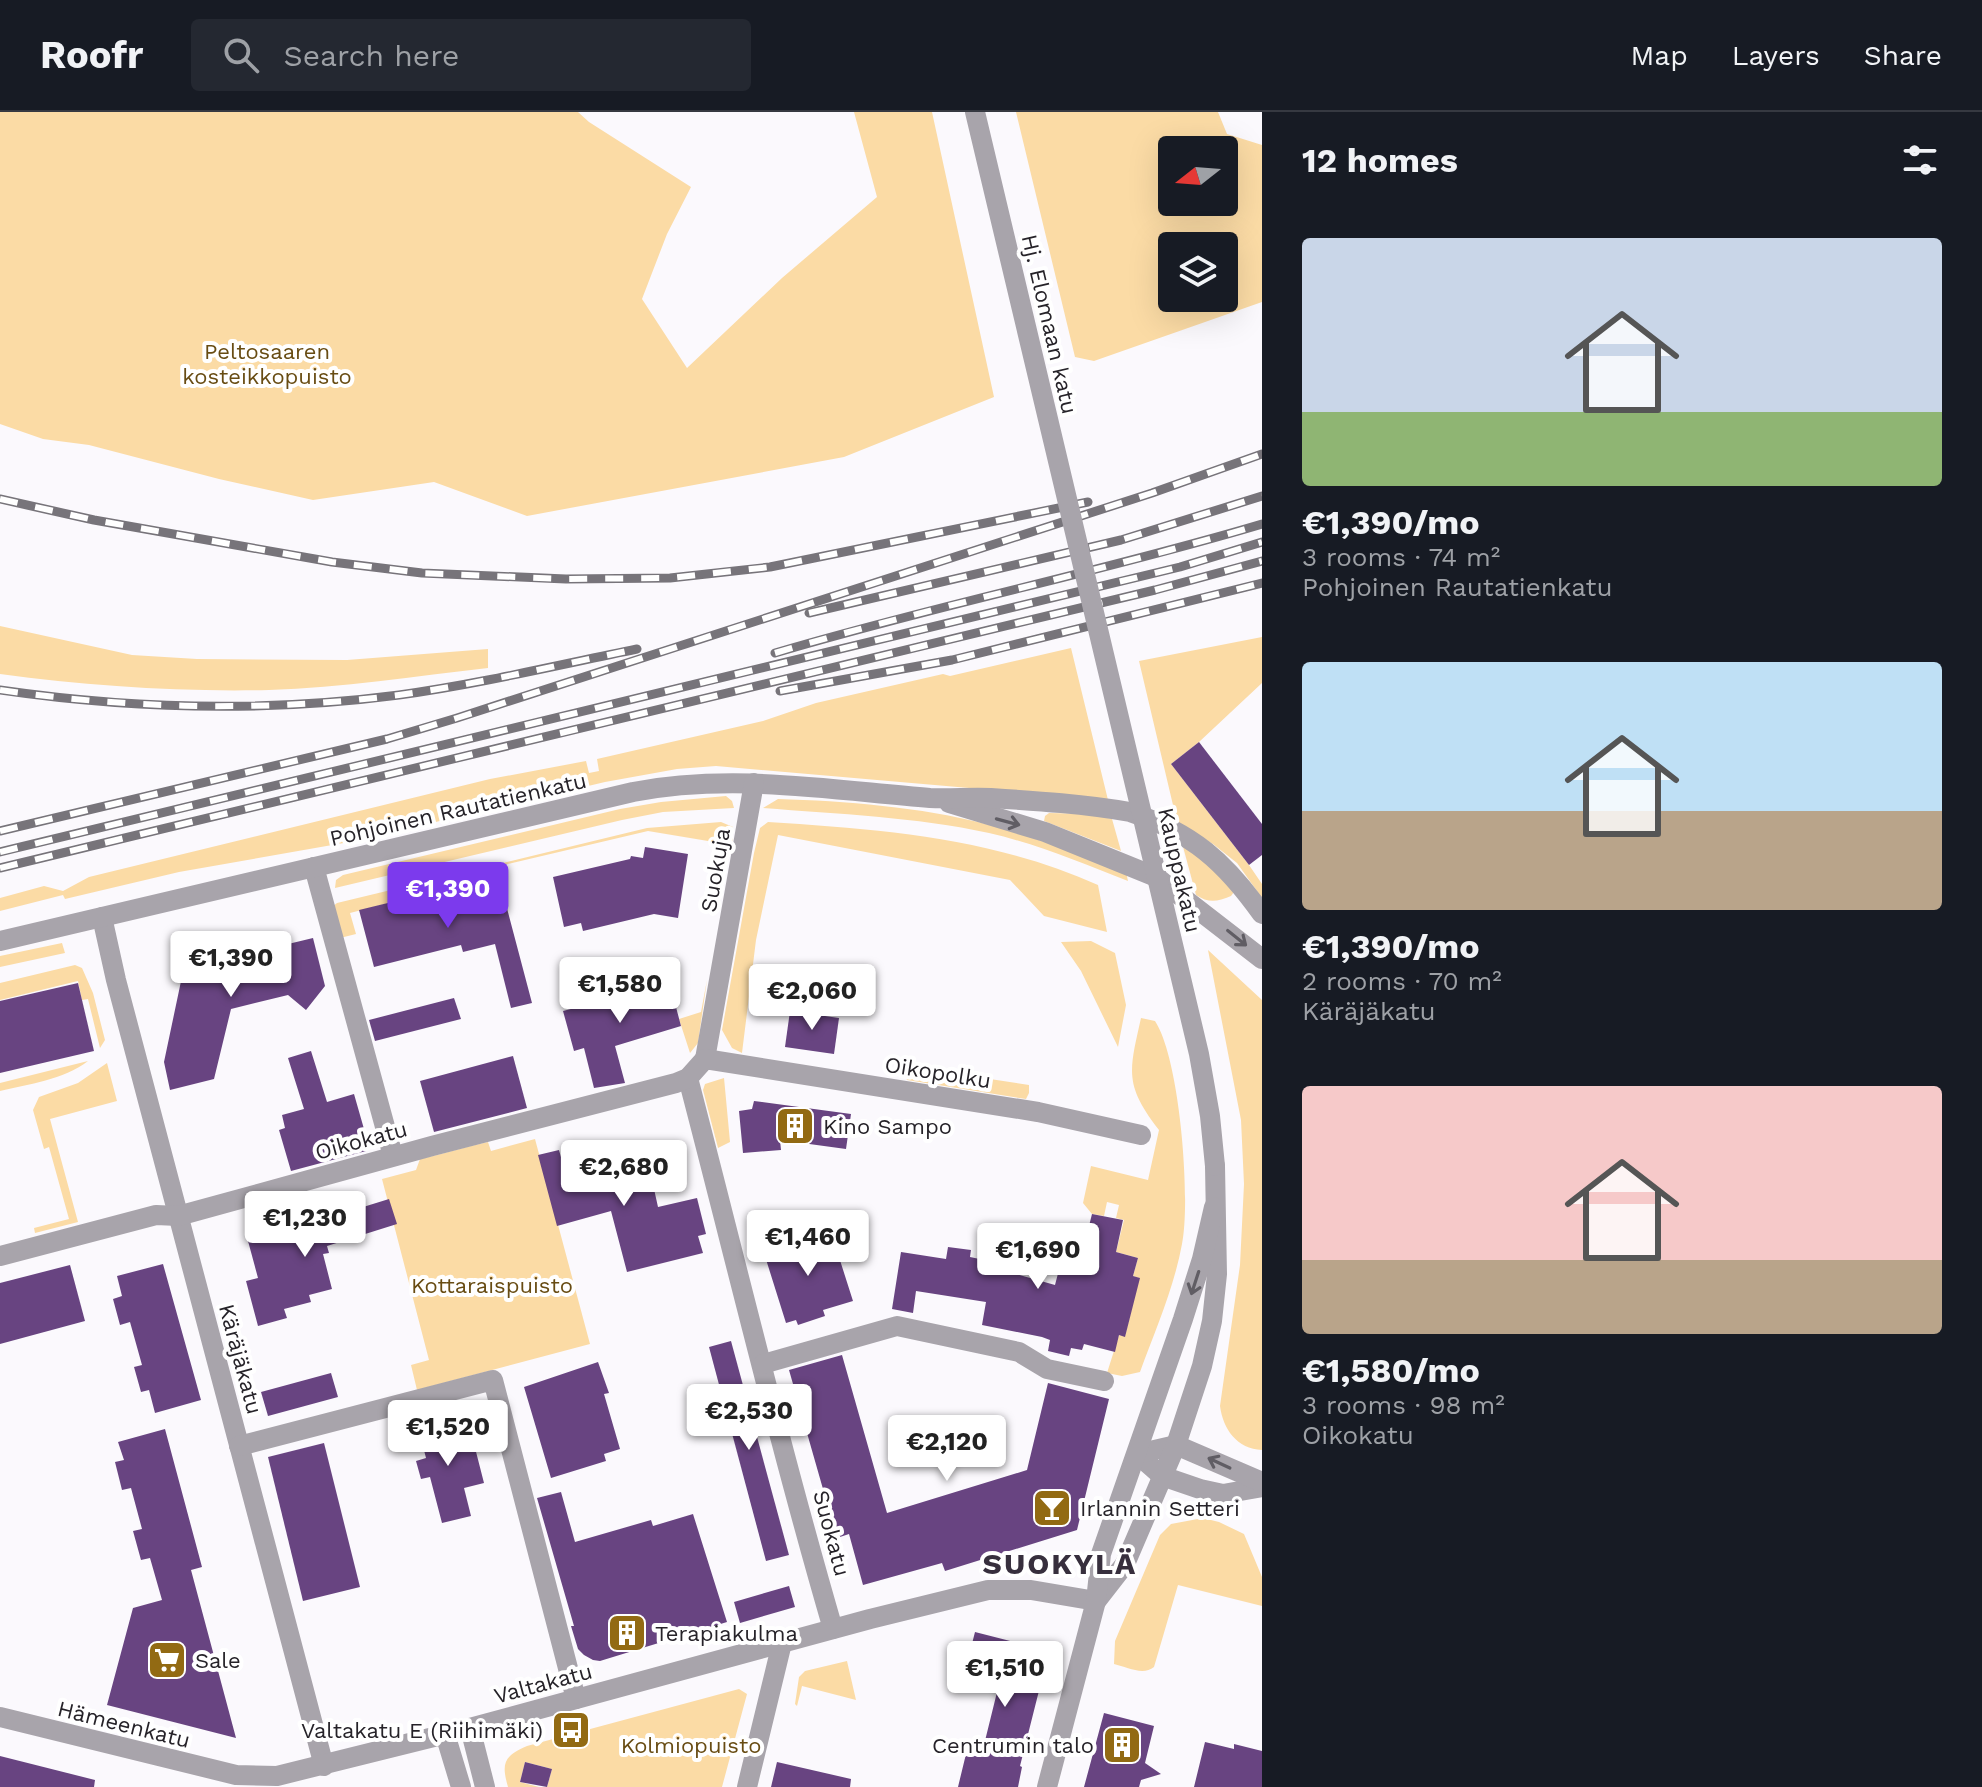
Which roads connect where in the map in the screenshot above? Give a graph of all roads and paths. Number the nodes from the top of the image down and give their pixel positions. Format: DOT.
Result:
graph roads {
  1 [pos="975,112"];
  2 [pos="1078,548"];
  3 [pos="754,783"];
  4 [pos="933,798"];
  5 [pos="314,867"];
  6 [pos="1262,914"];
  7 [pos="102,917"];
  8 [pos="0,941"];
  9 [pos="1262,959"];
  10 [pos="705,1059"];
  11 [pos="688,1078"];
  12 [pos="1141,1135"];
  13 [pos="393,1156"];
  14 [pos="1214,1207"];
  15 [pos="178,1216"];
  16 [pos="0,1256"];
  17 [pos="763,1364"];
  18 [pos="1104,1381"];
  19 [pos="1176,1445"];
  20 [pos="239,1446"];
  21 [pos="1137,1454"];
  22 [pos="1162,1476"];
  23 [pos="1262,1485"];
  24 [pos="1096,1601"];
  25 [pos="833,1629"];
  26 [pos="782,1643"];
  27 [pos="576,1699"];
  28 [pos="0,1717"];
  29 [pos="470,1728"];
  30 [pos="445,1734"];
  31 [pos="324,1766"];
  32 [pos="236,1775"];
  33 [pos="461,1787"];
  34 [pos="485,1787"];
  35 [pos="747,1787"];
  36 [pos="1047,1787"];
  1 -- 2 [label="street, Hj. Elomaan katu, bridge"];
  2 -- 14 [label="street, Kauppakatu, bridge"];
  3 -- 4 [label="street, Pohjoinen Rautatienkatu"];
  3 -- 5 [label="street, Pohjoinen Rautatienkatu"];
  3 -- 10 [label="street, Suokuja"];
  4 -- 6 [label="street, Pohjoinen Rautatienkatu"];
  4 -- 9 [label="street, Pohjoinen Rautatienkatu, one-way"];
  5 -- 7 [label="street, Pohjoinen Rautatienkatu"];
  5 -- 13 [label="street"];
  7 -- 8 [label="street, Pohjoinen Rautatienkatu"];
  7 -- 15 [label="street, Käräjäkatu"];
  10 -- 11 [label="street"];
  10 -- 12 [label="street, Oikopolku"];
  11 -- 13 [label="street, Oikokatu"];
  11 -- 17 [label="street, Suokatu"];
  13 -- 15 [label="street, Oikokatu"];
  14 -- 19 [label="street, Kauppakatu"];
  14 -- 21 [label="street, Kauppakatu, one-way"];
  15 -- 16 [label="street, Oikokatu"];
  15 -- 20 [label="street, Käräjäkatu"];
  17 -- 18 [label="street"];
  17 -- 25 [label="street, Suokatu"];
  19 -- 21 [label="street"];
  19 -- 22 [label="street, Kauppakatu"];
  23 -- 19 [label="street, one-way"];
  20 -- 27 [label="street"];
  20 -- 31 [label="street, Käräjäkatu"];
  21 -- 22 [label="street"];
  21 -- 24 [label="street, Kauppakatu"];
  22 -- 23 [label="street"];
  22 -- 24 [label="street, Kauppakatu"];
  24 -- 25 [label="street, Valtakatu"];
  24 -- 36 [label="street, Kauppakatu"];
  25 -- 26 [label="street, Valtakatu"];
  26 -- 27 [label="street, Valtakatu"];
  26 -- 35 [label="street"];
  27 -- 29 [label="street, Valtakatu"];
  28 -- 32 [label="street, Hämeenkatu"];
  29 -- 30 [label="street, Valtakatu"];
  29 -- 34 [label="street"];
  30 -- 31 [label="street, Valtakatu"];
  30 -- 33 [label="street"];
  31 -- 32 [label="street, Valtakatu"];
}
